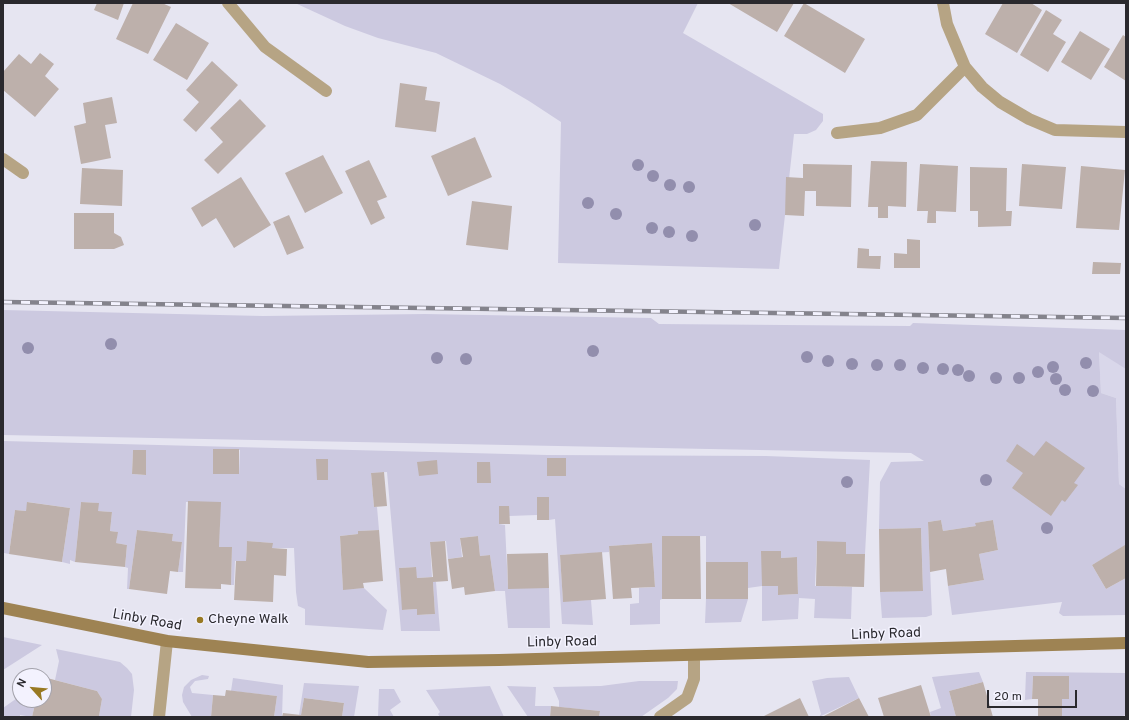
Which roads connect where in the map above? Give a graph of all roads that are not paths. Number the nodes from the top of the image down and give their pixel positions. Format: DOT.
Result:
graph roads {
  1 [pos="228,3"];
  2 [pos="943,3"];
  3 [pos="965,67"];
  4 [pos="326,91"];
  5 [pos="1126,132"];
  6 [pos="837,133"];
  7 [pos="3,159"];
  8 [pos="23,173"];
  9 [pos="3,608"];
  10 [pos="167,641"];
  11 [pos="1126,643"];
  12 [pos="694,655"];
  13 [pos="159,717"];
  14 [pos="660,717"];
  1 -- 4 [label="street"];
  2 -- 3 [label="street"];
  3 -- 5 [label="street"];
  3 -- 6 [label="street"];
  7 -- 8 [label="street"];
  9 -- 10 [label="street, Linby Road"];
  10 -- 12 [label="street, Linby Road"];
  10 -- 13 [label="street"];
  11 -- 12 [label="street, Linby Road"];
  12 -- 14 [label="street"];
}
